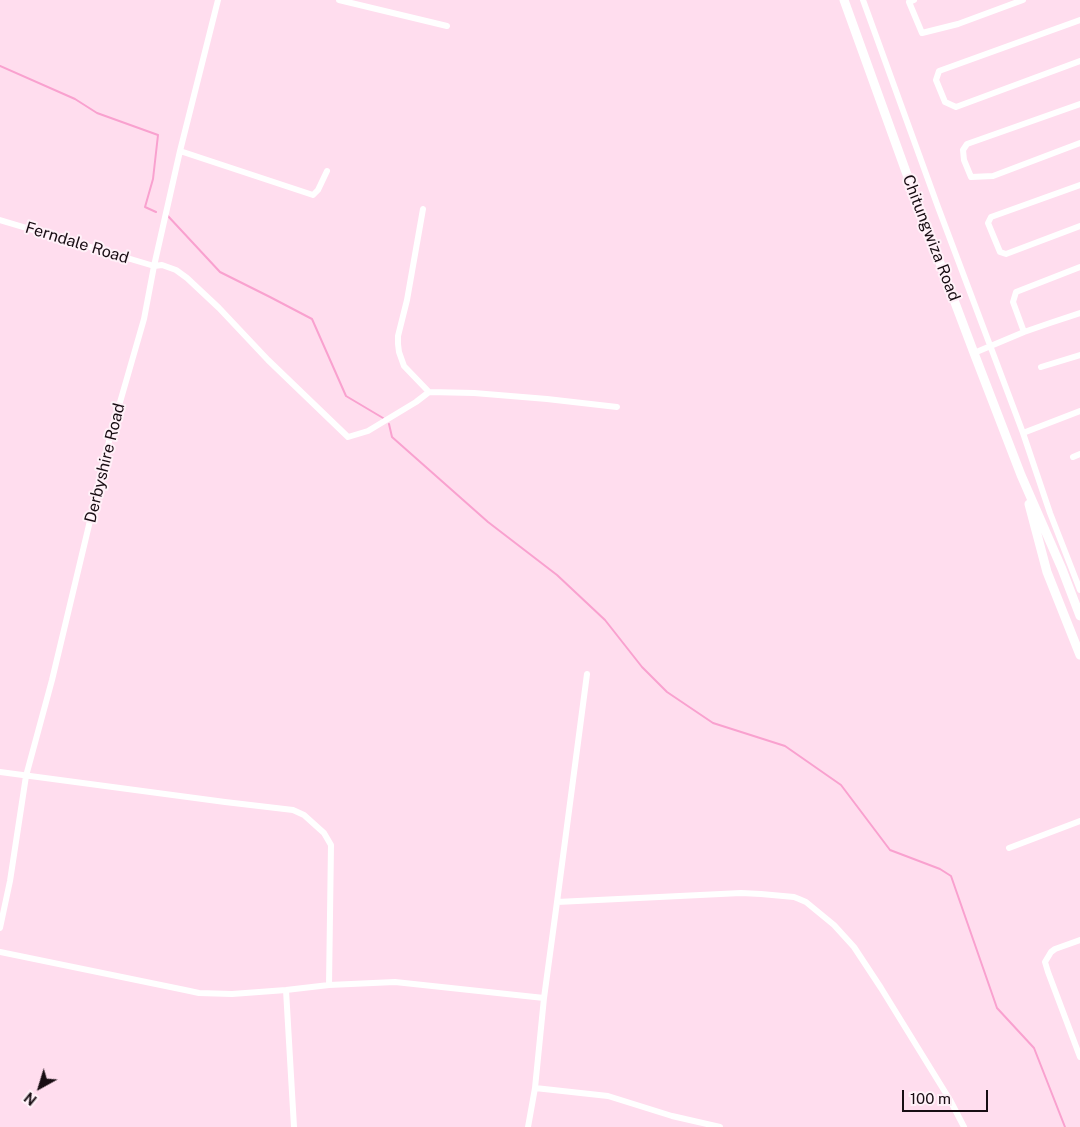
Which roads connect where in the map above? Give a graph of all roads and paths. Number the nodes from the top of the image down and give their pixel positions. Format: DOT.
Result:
graph roads {
  1 [pos="218,0"];
  2 [pos="339,0"];
  3 [pos="844,0"];
  4 [pos="863,0"];
  5 [pos="914,0"];
  6 [pos="1023,0"];
  7 [pos="1080,20"];
  8 [pos="447,26"];
  9 [pos="1080,61"];
  10 [pos="1080,104"];
  11 [pos="1080,143"];
  12 [pos="180,151"];
  13 [pos="327,171"];
  14 [pos="1080,185"];
  15 [pos="423,209"];
  16 [pos="0,222"];
  17 [pos="1080,226"];
  18 [pos="154,266"];
  19 [pos="1080,267"];
  20 [pos="1080,314"];
  21 [pos="1024,332"];
  22 [pos="991,346"];
  23 [pos="974,353"];
  24 [pos="1080,355"];
  25 [pos="1041,367"];
  26 [pos="429,392"];
  27 [pos="617,407"];
  28 [pos="1080,411"];
  29 [pos="1023,434"];
  30 [pos="1080,454"];
  31 [pos="1073,457"];
  32 [pos="1021,475"];
  33 [pos="1080,590"];
  34 [pos="1080,616"];
  35 [pos="1080,655"];
  36 [pos="587,674"];
  37 [pos="0,772"];
  38 [pos="26,776"];
  39 [pos="1080,821"];
  40 [pos="1009,848"];
  41 [pos="557,902"];
  42 [pos="0,928"];
  43 [pos="1080,940"];
  44 [pos="0,952"];
  45 [pos="329,985"];
  46 [pos="286,990"];
  47 [pos="544,998"];
  48 [pos="1080,1057"];
  49 [pos="535,1088"];
  50 [pos="294,1127"];
  51 [pos="528,1127"];
  52 [pos="720,1127"];
  53 [pos="964,1127"];
  1 -- 12 [label="street, Derbyshire Road"];
  2 -- 8 [label="street"];
  3 -- 23 [label="main road, Chitungwiza Road"];
  4 -- 22 [label="street"];
  5 -- 6 [label="street"];
  7 -- 9 [label="street"];
  10 -- 11 [label="street"];
  12 -- 13 [label="street"];
  12 -- 18 [label="street, Derbyshire Road"];
  14 -- 17 [label="street"];
  15 -- 26 [label="street"];
  16 -- 18 [label="street, Ferndale Road"];
  18 -- 26 [label="street, Ferndale Road"];
  18 -- 38 [label="street, Derbyshire Road"];
  19 -- 21 [label="street"];
  20 -- 21 [label="street"];
  21 -- 22 [label="street"];
  22 -- 23 [label="street"];
  22 -- 29 [label="street"];
  23 -- 32 [label="main road, Chitungwiza Road"];
  24 -- 25 [label="street"];
  26 -- 27 [label="street"];
  28 -- 29 [label="street"];
  29 -- 33 [label="street"];
  30 -- 31 [label="street"];
  32 -- 34 [label="main road"];
  32 -- 35 [label="main road"];
  36 -- 41 [label="street"];
  37 -- 38 [label="street"];
  38 -- 42 [label="street, Derbyshire Road"];
  38 -- 45 [label="street"];
  39 -- 40 [label="street"];
  41 -- 47 [label="street"];
  41 -- 53 [label="street"];
  43 -- 48 [label="street"];
  44 -- 46 [label="street"];
  45 -- 46 [label="street"];
  45 -- 47 [label="street"];
  46 -- 50 [label="street"];
  47 -- 49 [label="street"];
  49 -- 51 [label="street"];
  49 -- 52 [label="street"];
}
